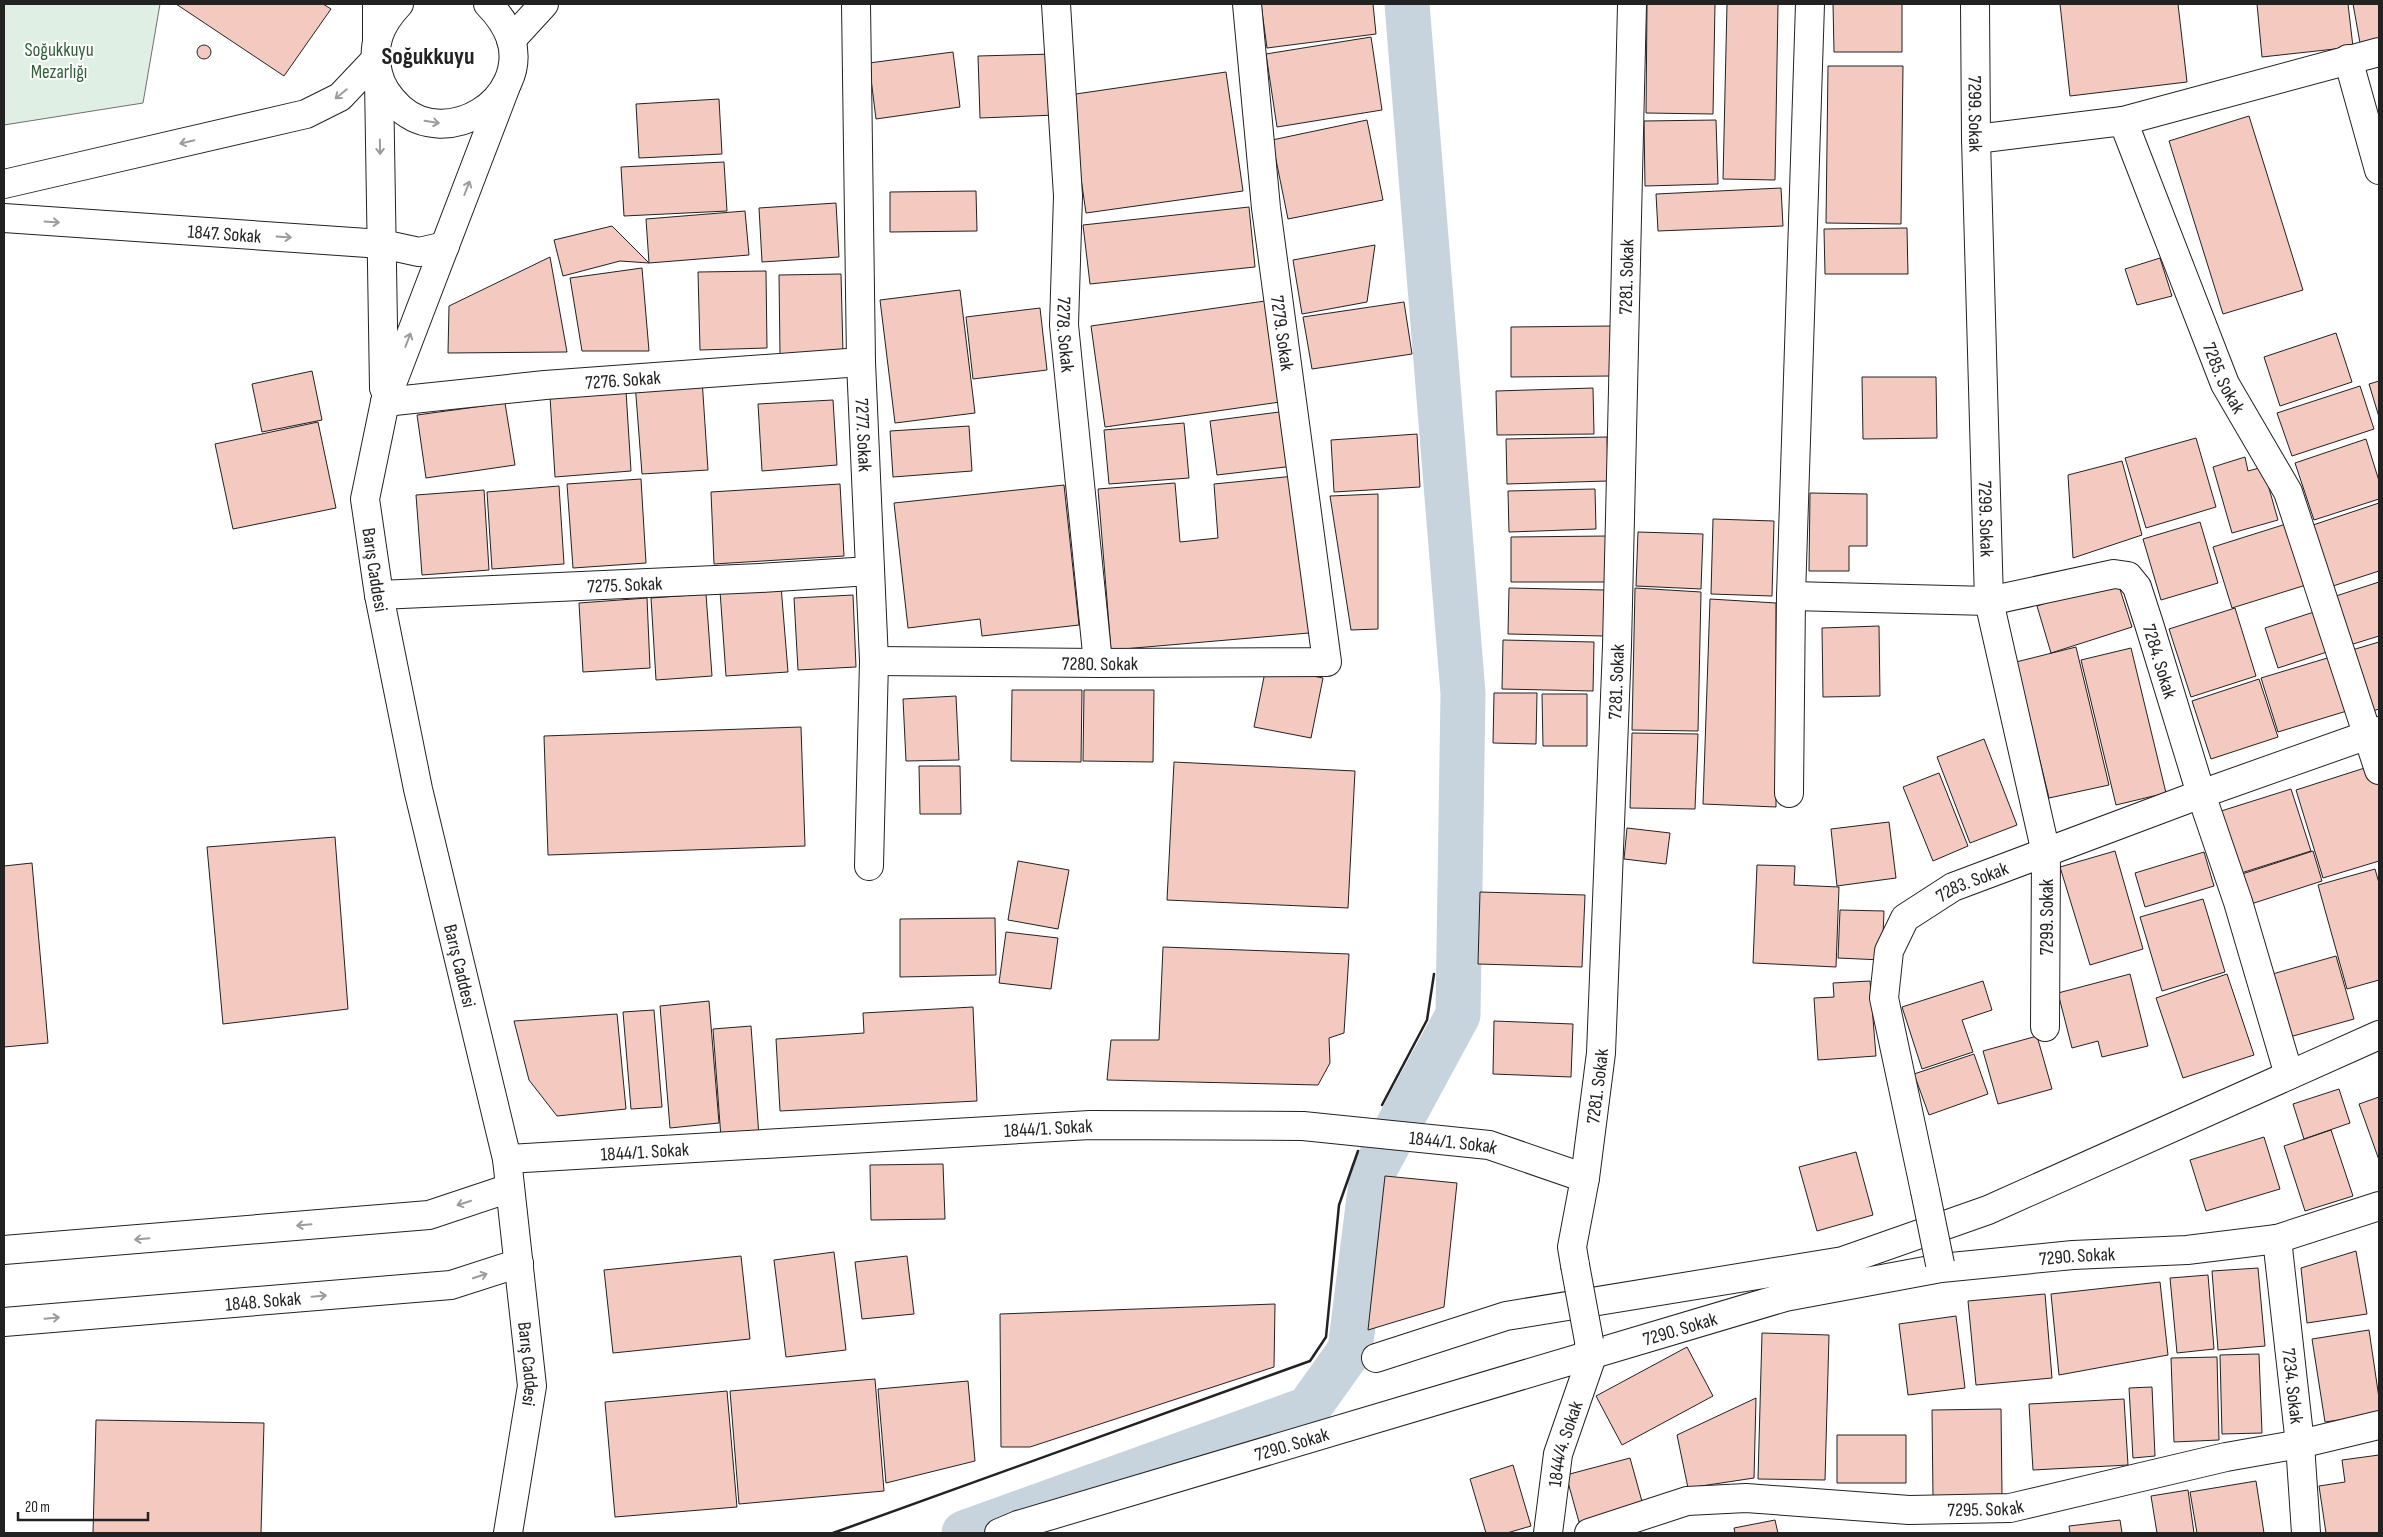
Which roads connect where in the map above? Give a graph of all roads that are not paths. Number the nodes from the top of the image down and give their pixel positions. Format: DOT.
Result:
graph roads {
  1 [pos="377,4"];
  2 [pos="398,4"];
  3 [pos="488,4"];
  4 [pos="544,4"];
  5 [pos="856,4"];
  6 [pos="1056,4"];
  7 [pos="1247,4"];
  8 [pos="1632,4"];
  9 [pos="1810,4"];
  10 [pos="1975,4"];
  11 [pos="511,40"];
  12 [pos="2379,52"];
  13 [pos="2348,59"];
  14 [pos="377,60"];
  15 [pos="506,86"];
  16 [pos="2124,121"];
  17 [pos="1976,139"];
  18 [pos="2379,170"];
  19 [pos="4,184"];
  20 [pos="4,218"];
  21 [pos="382,244"];
  22 [pos="444,246"];
  23 [pos="861,362"];
  24 [pos="385,402"];
  25 [pos="870,571"];
  26 [pos="379,595"];
  27 [pos="1791,596"];
  28 [pos="1990,601"];
  29 [pos="874,661"];
  30 [pos="1327,662"];
  31 [pos="1098,664"];
  32 [pos="2374,733"];
  33 [pos="2379,770"];
  34 [pos="1789,793"];
  35 [pos="2201,794"];
  36 [pos="2046,854"];
  37 [pos="869,866"];
  38 [pos="2045,1027"];
  39 [pos="2378,1034"];
  40 [pos="2289,1075"];
  41 [pos="507,1159"];
  42 [pos="1585,1178"];
  43 [pos="510,1188"];
  44 [pos="2379,1206"];
  45 [pos="2277,1239"];
  46 [pos="4,1250"];
  47 [pos="518,1263"];
  48 [pos="1941,1266"];
  49 [pos="4,1322"];
  50 [pos="1590,1349"];
  51 [pos="1376,1358"];
  52 [pos="2379,1426"];
  53 [pos="2300,1444"];
  54 [pos="508,1533"];
  55 [pos="998,1533"];
  56 [pos="1548,1533"];
  57 [pos="1589,1533"];
  58 [pos="2306,1533"];
  1 -- 14 [label="street"];
  2 -- 14 [label="street"];
  3 -- 11 [label="street"];
  4 -- 11 [label="street"];
  5 -- 23 [label="street, 7277. Sokak"];
  6 -- 31 [label="street, 7278. Sokak"];
  7 -- 30 [label="street, 7279. Sokak"];
  8 -- 42 [label="street, 7281. Sokak"];
  9 -- 27 [label="street"];
  10 -- 17 [label="street, 7299. Sokak"];
  11 -- 15 [label="street"];
  12 -- 13 [label="street"];
  13 -- 16 [label="street"];
  13 -- 18 [label="street"];
  14 -- 15 [label="street, one-way"];
  14 -- 19 [label="street, one-way"];
  14 -- 21 [label="street, one-way"];
  22 -- 15 [label="street, one-way"];
  16 -- 17 [label="street"];
  16 -- 32 [label="street, 7285. Sokak"];
  17 -- 28 [label="street, 7299. Sokak"];
  20 -- 21 [label="street, 1847. Sokak, one-way"];
  21 -- 22 [label="street, 1847. Sokak"];
  21 -- 24 [label="street"];
  24 -- 22 [label="street, one-way"];
  23 -- 24 [label="street, 7276. Sokak"];
  23 -- 25 [label="street, 7277. Sokak"];
  24 -- 26 [label="street, Barış Caddesi"];
  25 -- 26 [label="street, 7275. Sokak"];
  25 -- 29 [label="street, 7277. Sokak"];
  26 -- 41 [label="street, Barış Caddesi"];
  27 -- 28 [label="street, 7284. Sokak"];
  27 -- 34 [label="street"];
  28 -- 35 [label="street, 7284. Sokak"];
  28 -- 36 [label="street, 7299. Sokak"];
  29 -- 31 [label="street, 7280. Sokak"];
  29 -- 37 [label="street, 7277. Sokak"];
  30 -- 31 [label="street, 7280. Sokak"];
  32 -- 33 [label="street, 7285. Sokak"];
  32 -- 35 [label="street, 7283. Sokak"];
  35 -- 36 [label="street, 7283. Sokak"];
  35 -- 40 [label="street, 7284. Sokak"];
  36 -- 38 [label="street, 7299. Sokak"];
  36 -- 48 [label="street, 7283. Sokak, bridge"];
  39 -- 40 [label="street"];
  40 -- 51 [label="street"];
  41 -- 42 [label="street, 1844/1. Sokak"];
  41 -- 43 [label="street, Barış Caddesi"];
  42 -- 50 [label="street, 7281. Sokak, bridge"];
  43 -- 46 [label="street, one-way"];
  43 -- 47 [label="street, Barış Caddesi"];
  44 -- 45 [label="street, 7290. Sokak"];
  45 -- 48 [label="street, 7290. Sokak"];
  45 -- 53 [label="street, 7234. Sokak"];
  49 -- 47 [label="street, 1848. Sokak, one-way"];
  47 -- 54 [label="street, Barış Caddesi"];
  48 -- 50 [label="street, 7290. Sokak"];
  50 -- 55 [label="street, 7290. Sokak"];
  50 -- 56 [label="street, 1844/4. Sokak"];
  52 -- 53 [label="street, 7295. Sokak"];
  53 -- 57 [label="street, 7295. Sokak"];
  53 -- 58 [label="street, 7234. Sokak"];
}
